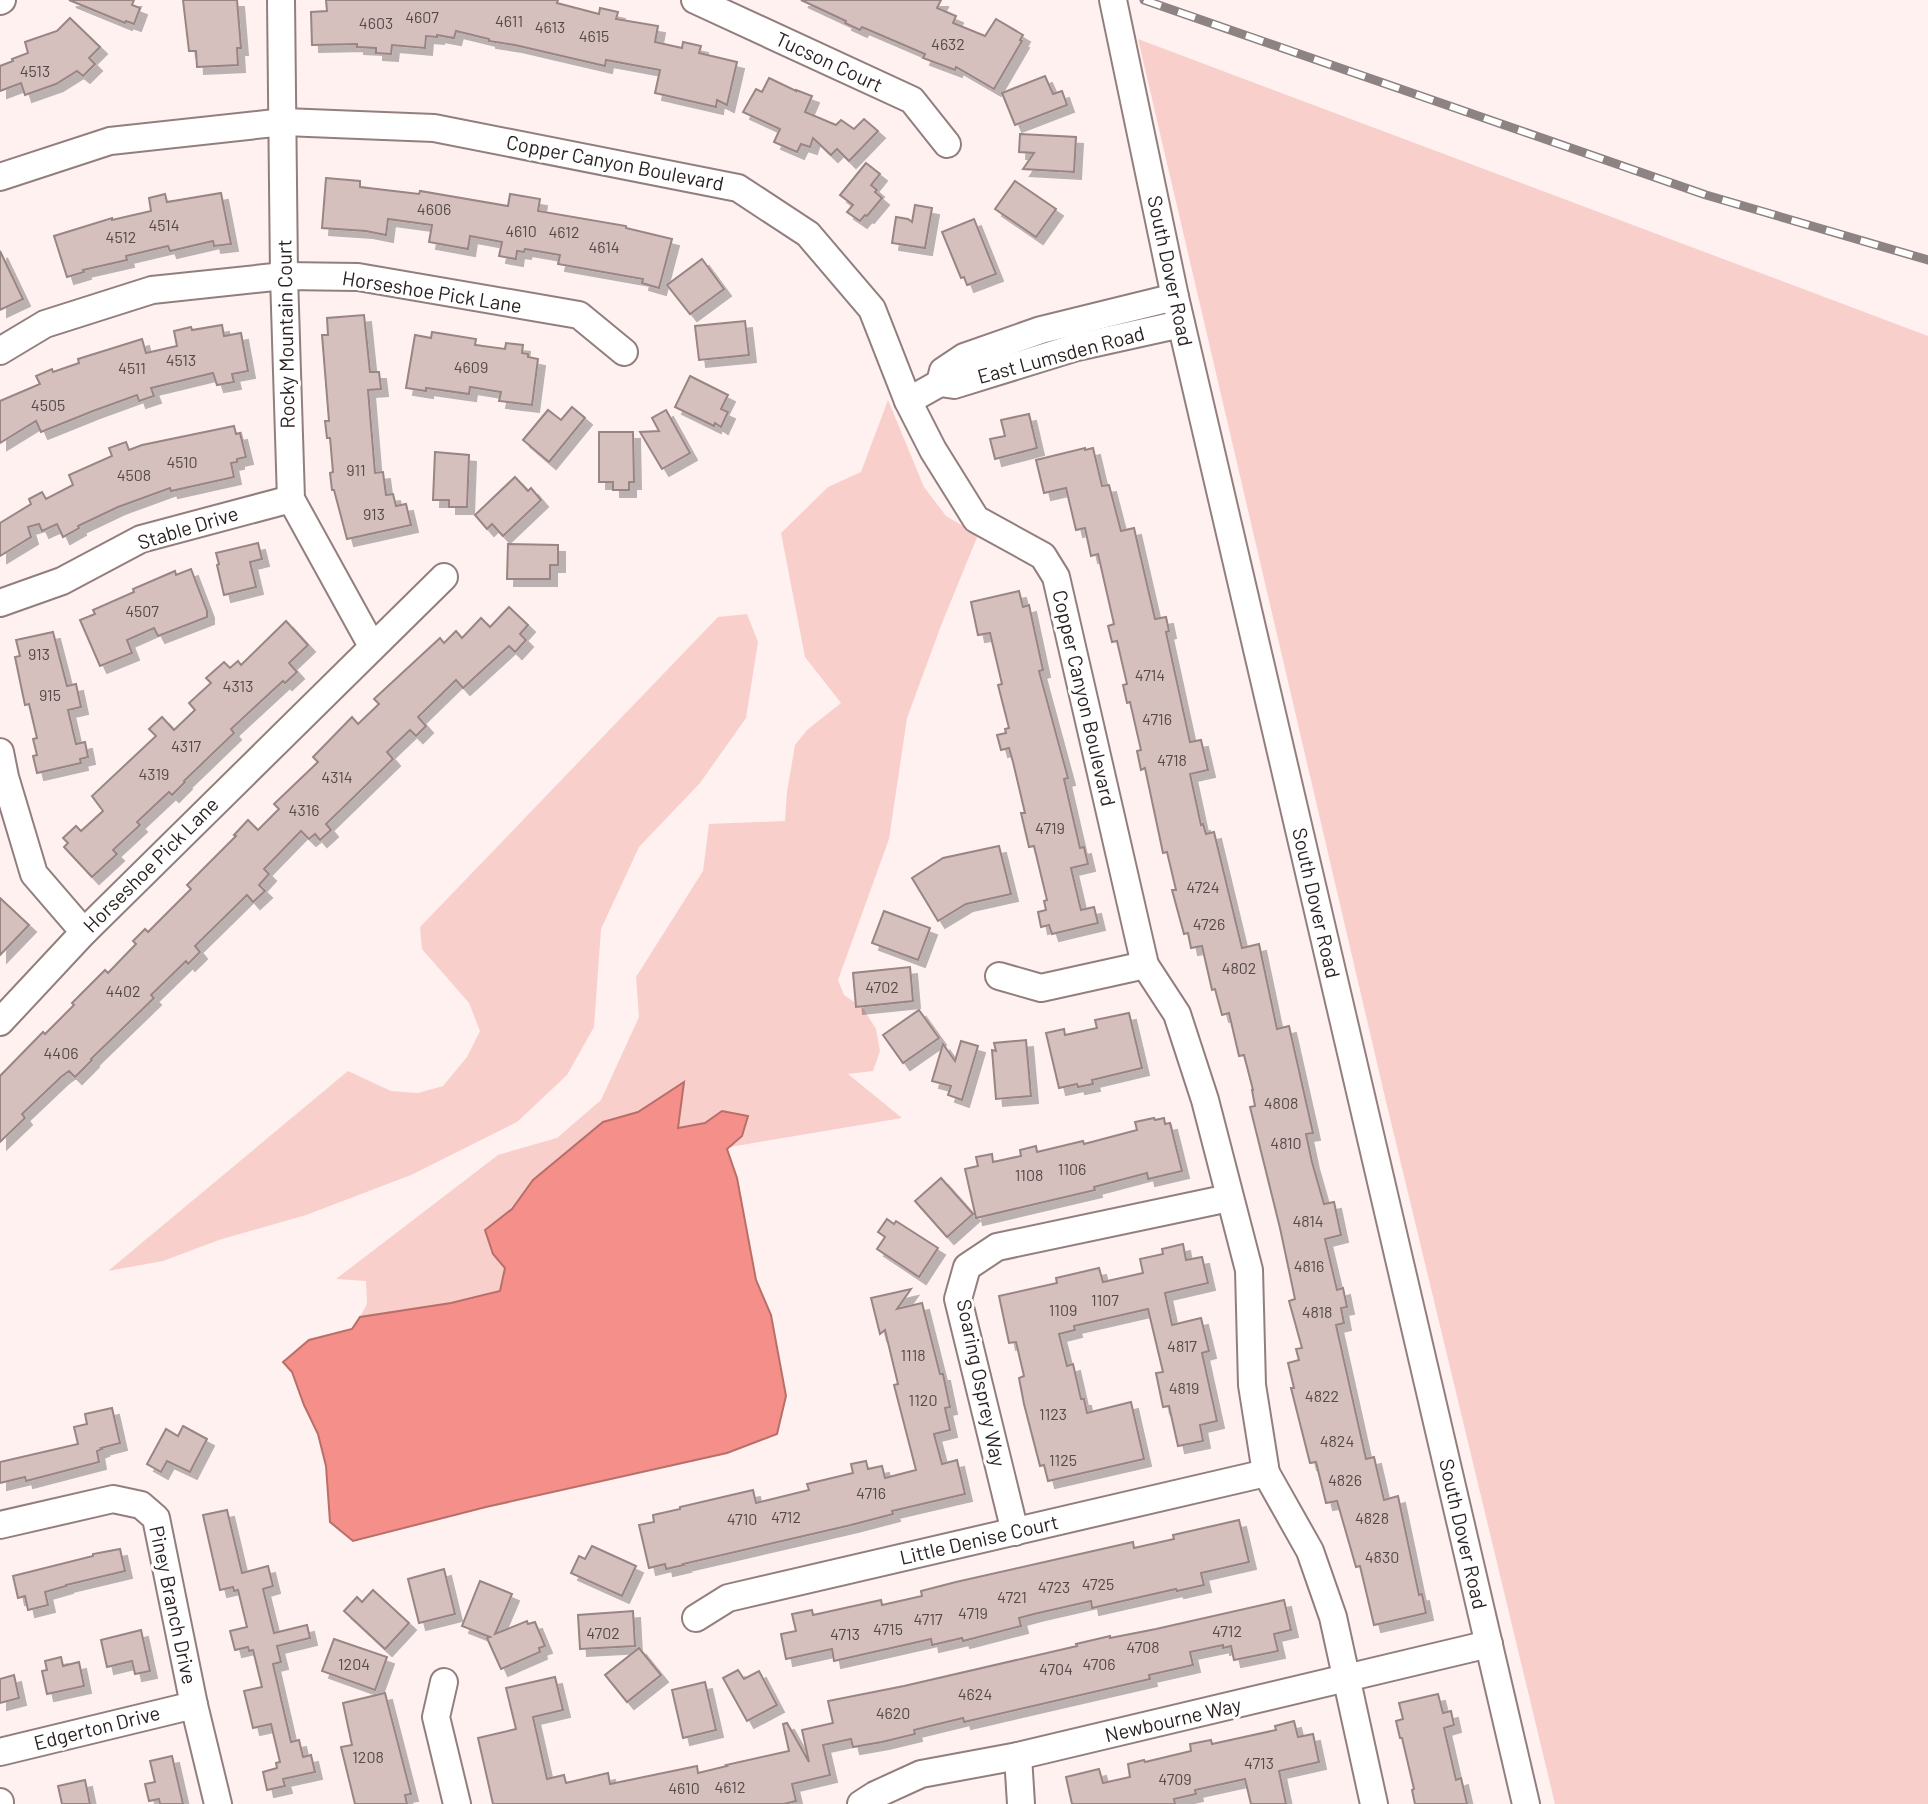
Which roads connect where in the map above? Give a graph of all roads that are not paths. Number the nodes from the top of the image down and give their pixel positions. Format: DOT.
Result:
graph roads {
  1 [pos="281,0"];
  2 [pos="695,0"];
  3 [pos="1113,0"];
  4 [pos="284,122"];
  5 [pos="947,144"];
  6 [pos="0,177"];
  7 [pos="284,276"];
  8 [pos="1175,297"];
  9 [pos="1181,324"];
  10 [pos="0,351"];
  11 [pos="624,352"];
  12 [pos="940,383"];
  13 [pos="908,401"];
  14 [pos="291,499"];
  15 [pos="444,577"];
  16 [pos="0,603"];
  17 [pos="372,646"];
  18 [pos="0,752"];
  19 [pos="84,932"];
  20 [pos="1145,965"];
  21 [pos="999,976"];
  22 [pos="0,1022"];
  23 [pos="1229,1198"];
  24 [pos="1266,1473"];
  25 [pos="0,1525"];
  26 [pos="1015,1532"];
  27 [pos="696,1618"];
  28 [pos="1489,1644"];
  29 [pos="1346,1679"];
  30 [pos="444,1682"];
  31 [pos="194,1705"];
  32 [pos="0,1752"];
  33 [pos="1018,1756"];
  34 [pos="218,1804"];
  35 [pos="457,1804"];
  36 [pos="861,1804"];
  37 [pos="1021,1804"];
  38 [pos="1374,1804"];
  39 [pos="1526,1804"];
  1 -- 4 [label="street, Rocky Mountain Court"];
  2 -- 5 [label="street, Tucson Court"];
  3 -- 8 [label="street, South Dover Road"];
  4 -- 6 [label="street, Copper Canyon Boulevard"];
  4 -- 7 [label="street, Rocky Mountain Court"];
  4 -- 13 [label="street, Copper Canyon Boulevard"];
  7 -- 10 [label="street, Horseshoe Pick Lane"];
  7 -- 11 [label="street, Horseshoe Pick Lane"];
  7 -- 14 [label="street, Rocky Mountain Court"];
  8 -- 9 [label="street, South Dover Road"];
  8 -- 12 [label="street, East Lumsden Road"];
  9 -- 12 [label="street, East Lumsden Road"];
  9 -- 28 [label="street, South Dover Road"];
  12 -- 13 [label="street, East Lumsden Road"];
  13 -- 20 [label="street, Copper Canyon Boulevard"];
  14 -- 16 [label="street, Stable Drive"];
  14 -- 17 [label="street, Rocky Mountain Court"];
  15 -- 17 [label="street, Horseshoe Pick Lane"];
  17 -- 19 [label="street, Horseshoe Pick Lane"];
  18 -- 19 [label="street"];
  19 -- 22 [label="street, Horseshoe Pick Lane"];
  20 -- 21 [label="street"];
  20 -- 23 [label="street, Copper Canyon Boulevard"];
  23 -- 24 [label="street, Copper Canyon Boulevard"];
  23 -- 26 [label="street, Soaring Osprey Way"];
  24 -- 26 [label="street, Little Denise Court"];
  24 -- 29 [label="street, Copper Canyon Boulevard"];
  25 -- 31 [label="street, Piney Branch Drive"];
  26 -- 27 [label="street, Little Denise Court"];
  28 -- 29 [label="street, Newbourne Way"];
  28 -- 39 [label="street, South Dover Road"];
  29 -- 33 [label="street, Newbourne Way"];
  29 -- 38 [label="street, Copper Canyon Boulevard"];
  30 -- 35 [label="street"];
  31 -- 32 [label="street, Edgerton Drive"];
  31 -- 34 [label="street, Piney Branch Drive"];
  33 -- 36 [label="street, Newbourne Way"];
  33 -- 37 [label="street"];
}
